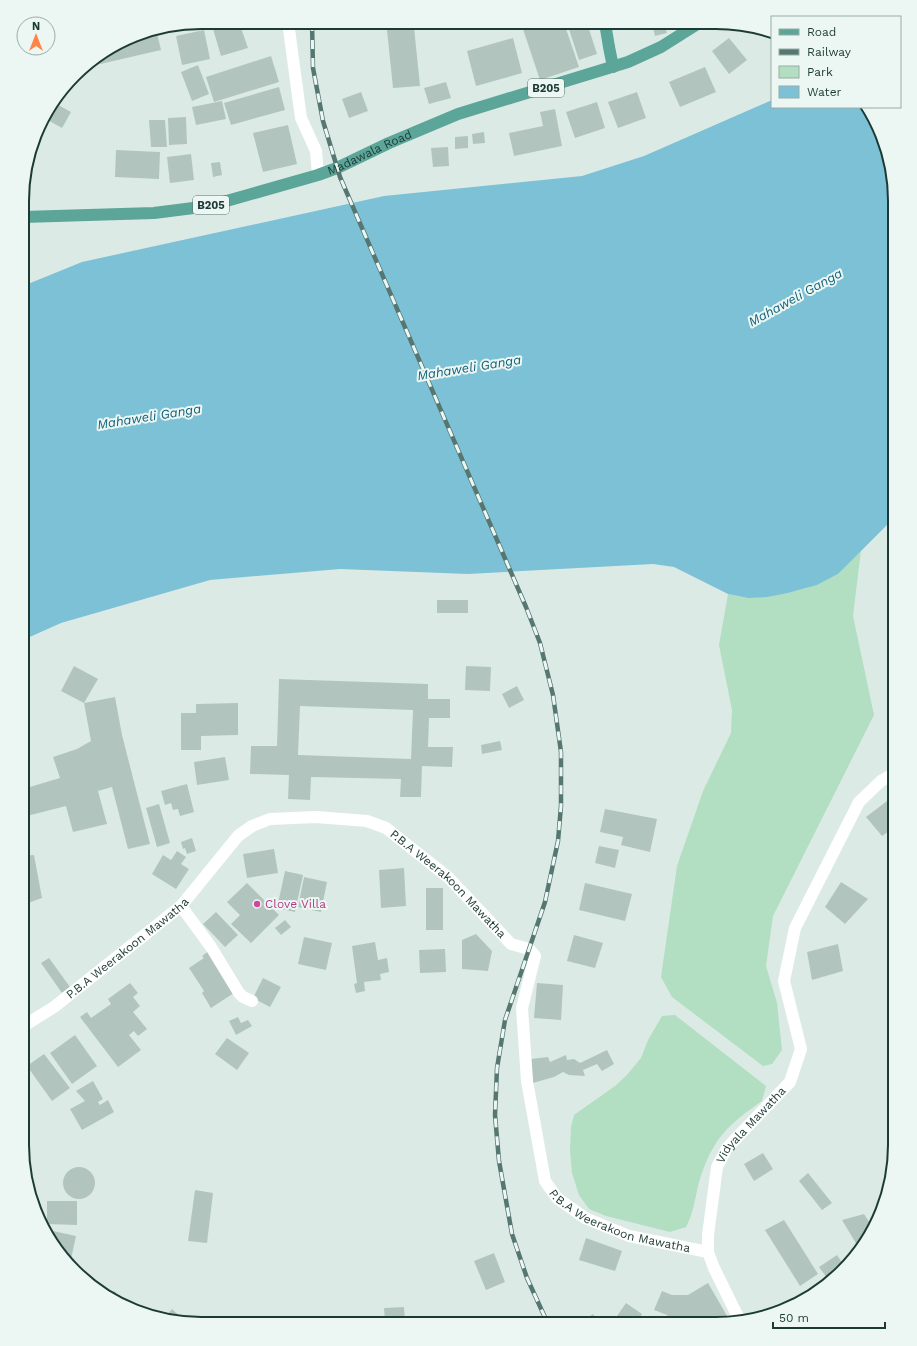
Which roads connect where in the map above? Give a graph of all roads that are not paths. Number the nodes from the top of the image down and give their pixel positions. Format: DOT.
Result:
graph roads {
  1 [pos="289,29"];
  2 [pos="606,29"];
  3 [pos="689,29"];
  4 [pos="613,67"];
  5 [pos="318,176"];
  6 [pos="29,217"];
  7 [pos="888,777"];
  8 [pos="181,906"];
  9 [pos="252,1001"];
  10 [pos="29,1023"];
  11 [pos="708,1252"];
  12 [pos="738,1316"];
  1 -- 5 [label="street"];
  2 -- 4 [label="main road"];
  3 -- 4 [label="main road, Madawala Road / B205"];
  4 -- 5 [label="main road, Madawala Road / B205"];
  5 -- 6 [label="main road, Madawala Road / B205"];
  7 -- 11 [label="street, Vidyala Mawatha"];
  8 -- 9 [label="street"];
  8 -- 10 [label="street, P.B.A Weerakoon Mawatha"];
  8 -- 11 [label="street, P.B.A Weerakoon Mawatha"];
  11 -- 12 [label="street, Vidyala Mawatha"];
}
